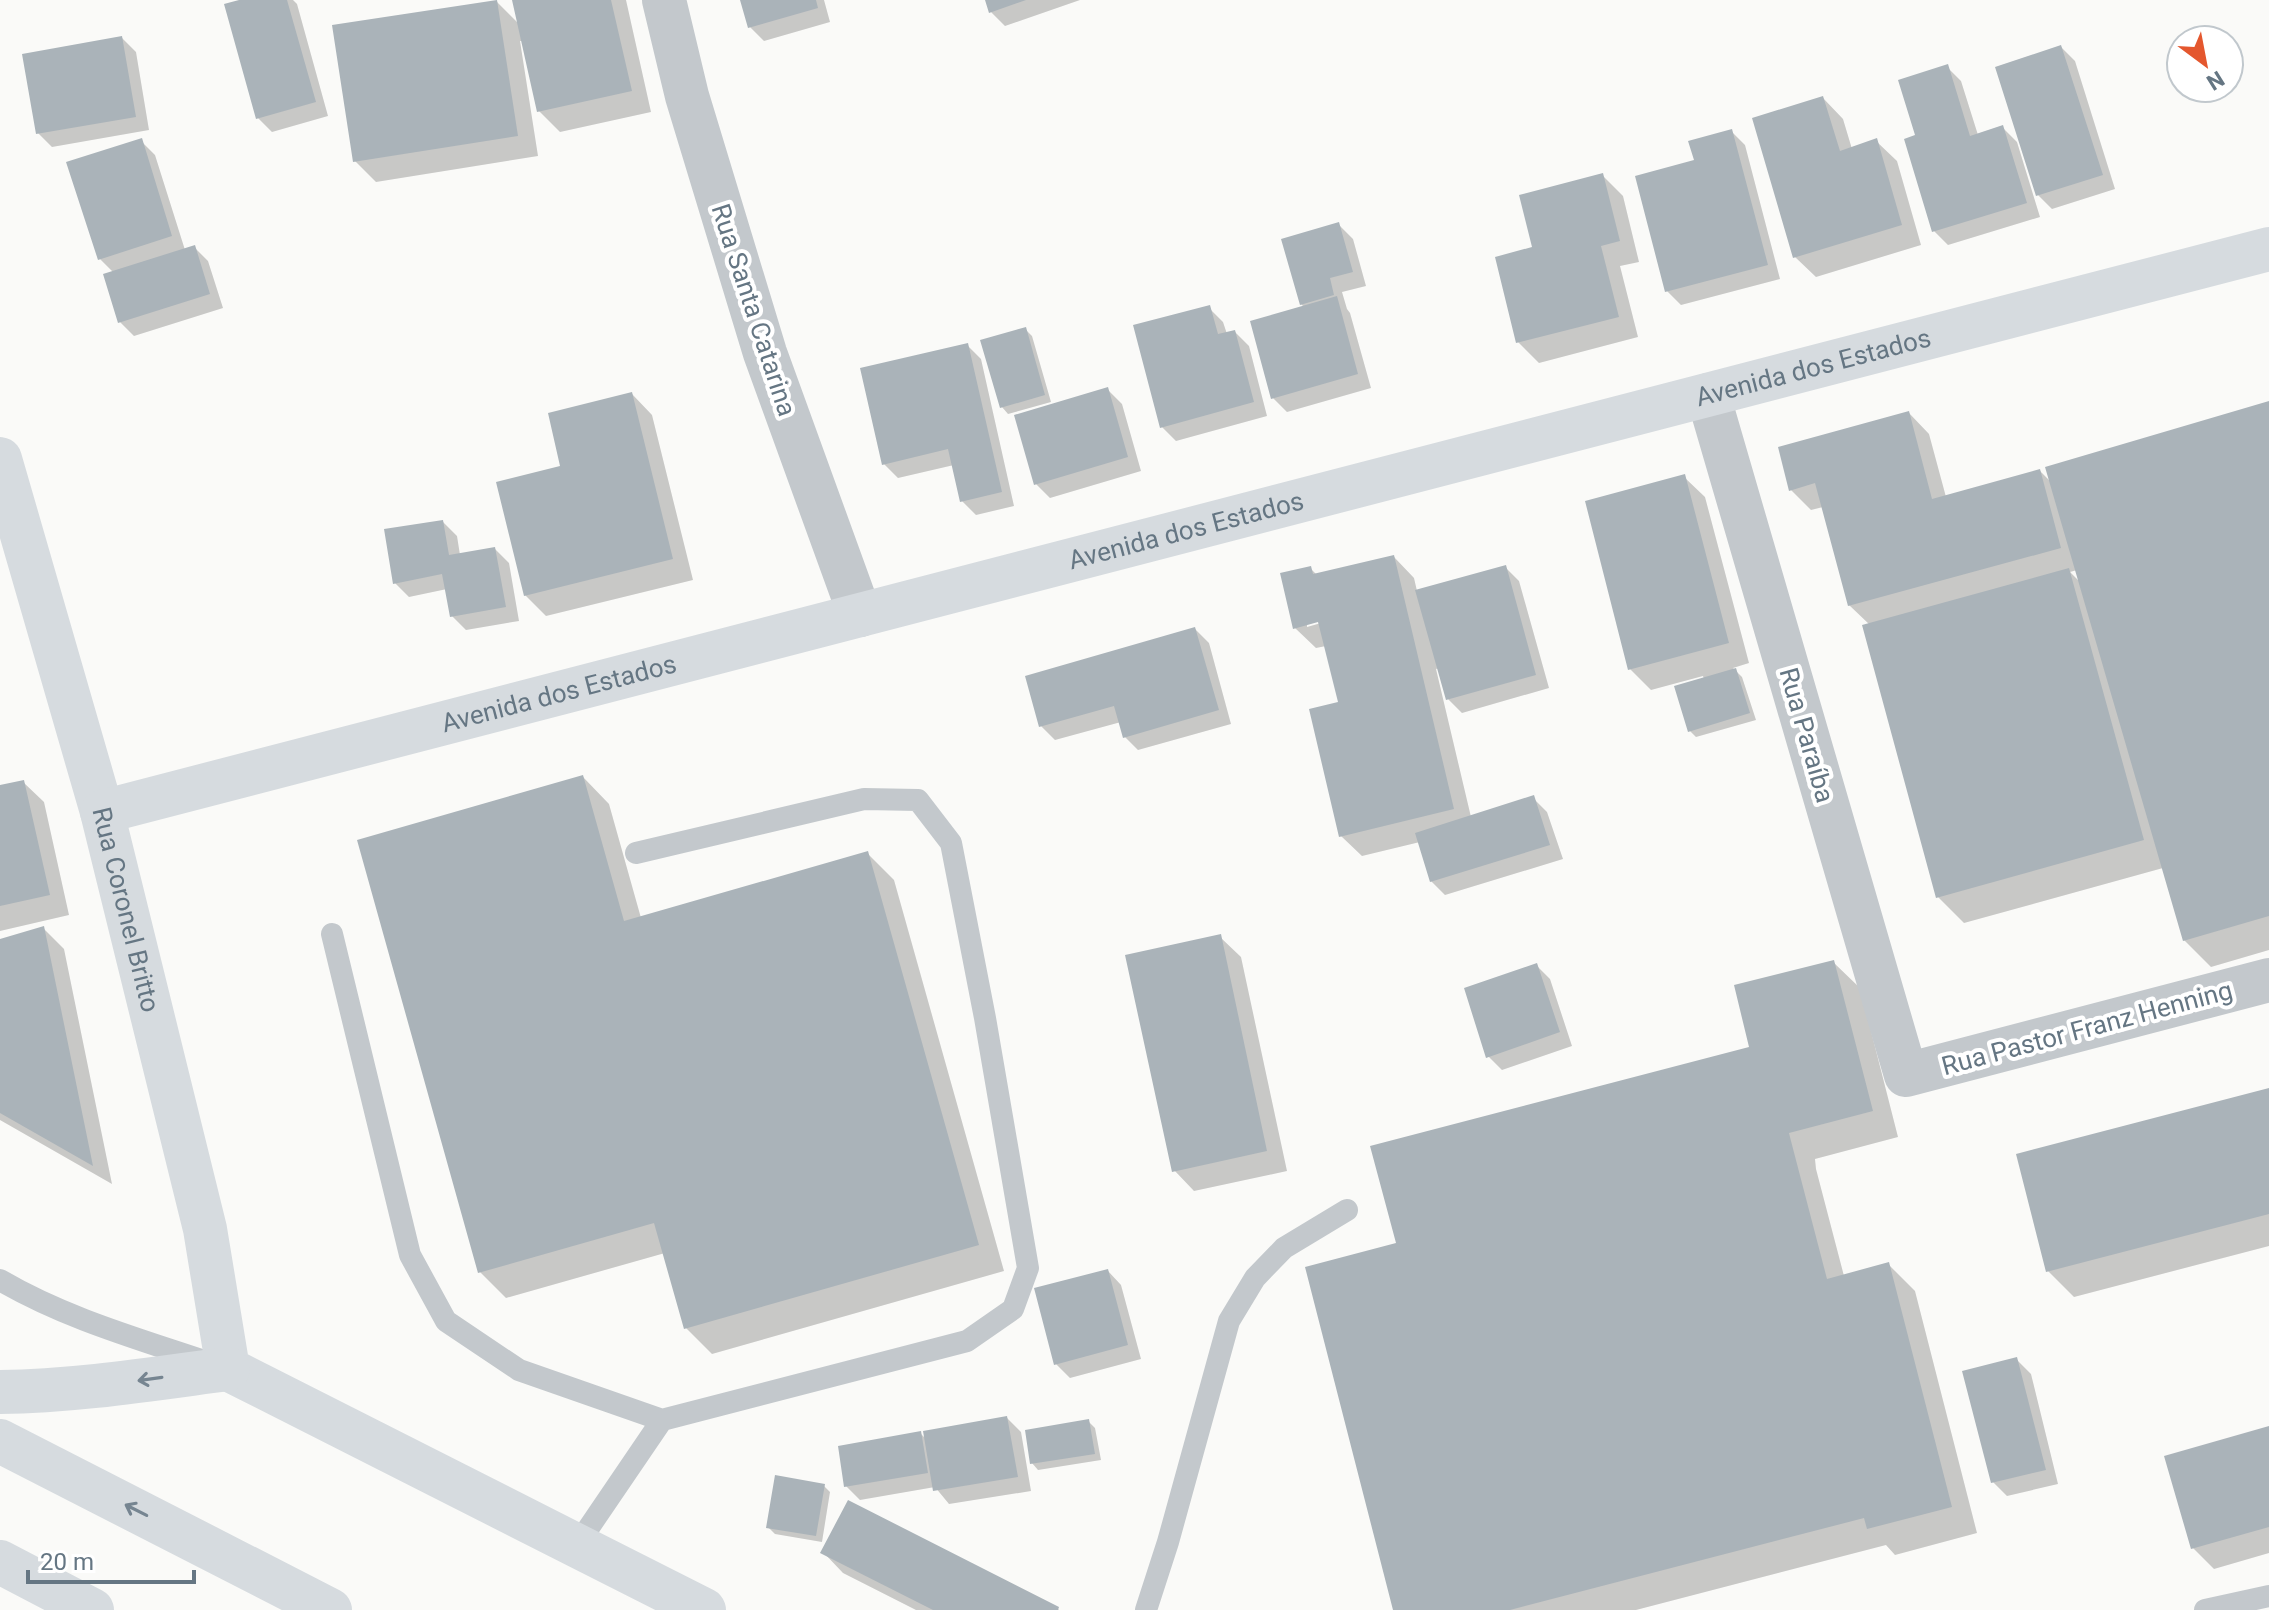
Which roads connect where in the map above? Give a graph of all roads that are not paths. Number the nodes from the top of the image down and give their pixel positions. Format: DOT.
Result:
graph roads {
  1 [pos="664,0"];
  2 [pos="2269,249"];
  3 [pos="1708,395"];
  4 [pos="0,459"];
  5 [pos="860,615"];
  6 [pos="102,812"];
  7 [pos="636,853"];
  8 [pos="332,934"];
  9 [pos="2269,980"];
  10 [pos="1906,1075"];
  11 [pos="1347,1210"];
  12 [pos="0,1280"];
  13 [pos="228,1369"];
  14 [pos="0,1392"];
  15 [pos="662,1420"];
  16 [pos="0,1441"];
  17 [pos="577,1545"];
  18 [pos="0,1562"];
  19 [pos="2269,1596"];
  20 [pos="92,1610"];
  21 [pos="330,1610"];
  22 [pos="704,1610"];
  23 [pos="1146,1610"];
  24 [pos="2205,1610"];
  1 -- 5 [label="street, Rua Santa Catarina"];
  2 -- 3 [label="main road, Avenida dos Estados"];
  3 -- 5 [label="main road, Avenida dos Estados"];
  3 -- 10 [label="street, Rua Paraíba"];
  4 -- 6 [label="main road, Rua Coronel Britto"];
  5 -- 6 [label="main road, Avenida dos Estados"];
  6 -- 13 [label="main road, Rua Coronel Britto"];
  7 -- 15 [label="lane"];
  8 -- 15 [label="lane"];
  9 -- 10 [label="street, Rua Pastor Franz Henning"];
  11 -- 23 [label="lane"];
  12 -- 13 [label="lane"];
  13 -- 14 [label="main road, one-way"];
  13 -- 17 [label="main road"];
  15 -- 17 [label="lane"];
  21 -- 16 [label="main road, one-way"];
  17 -- 22 [label="main road"];
  18 -- 20 [label="main road"];
  19 -- 24 [label="lane"];
}
